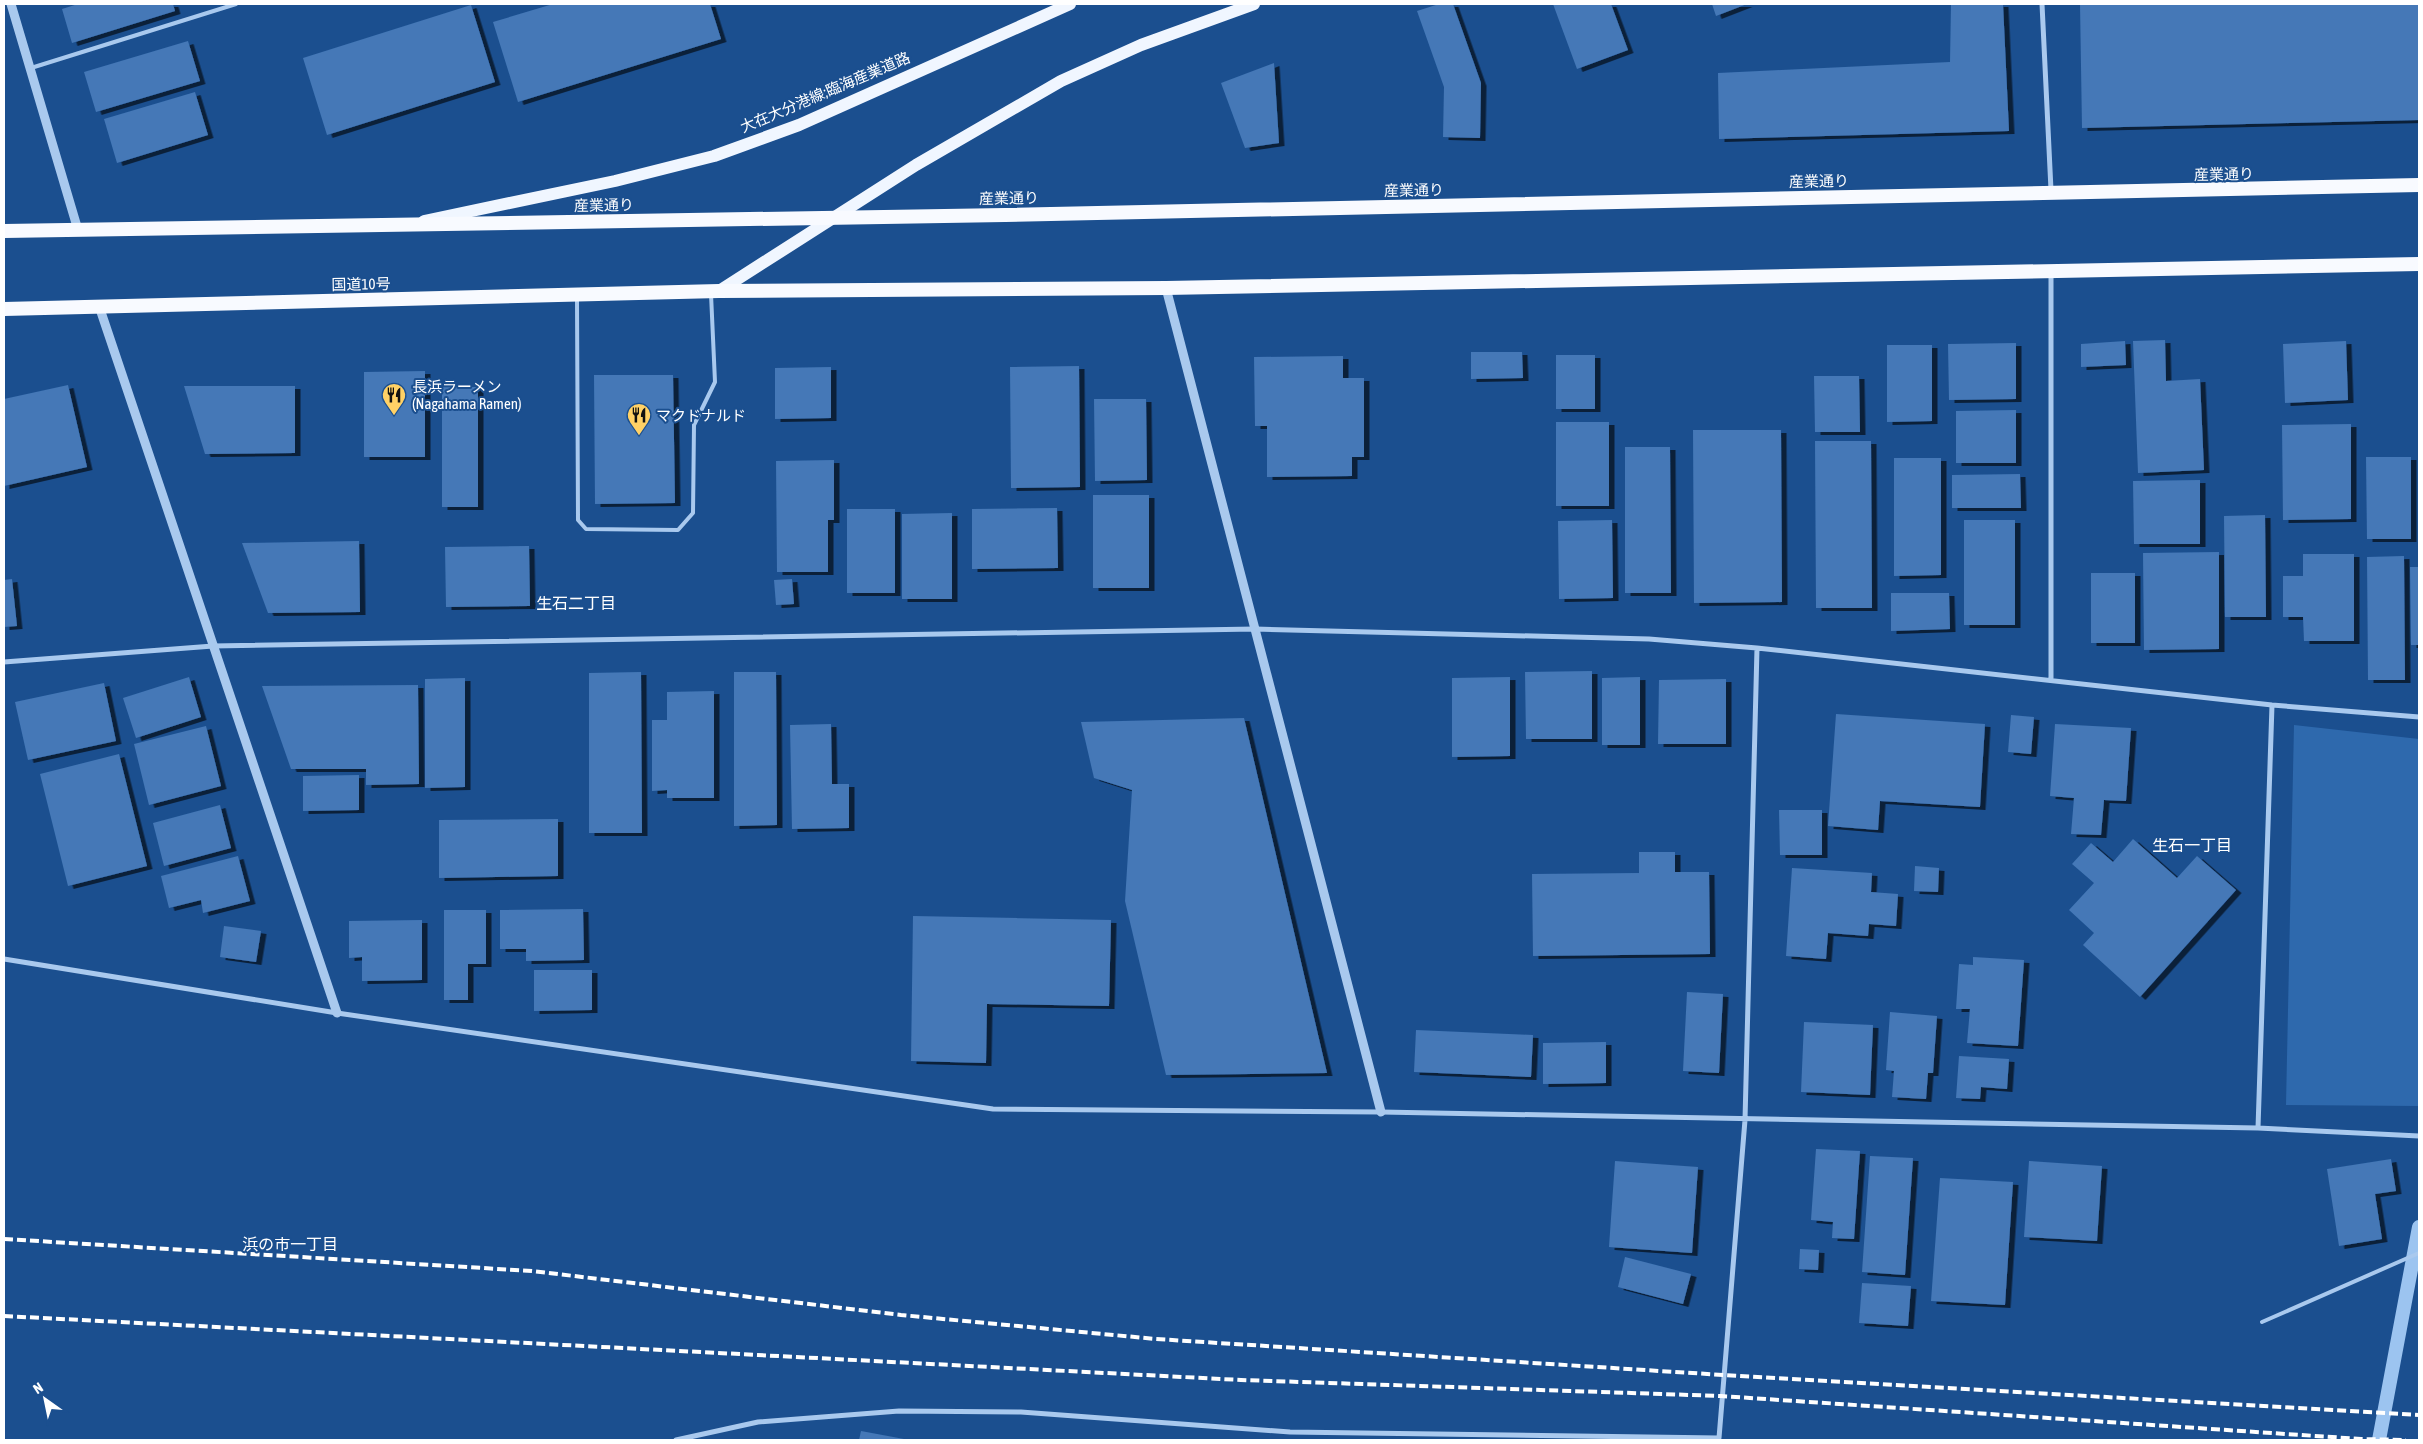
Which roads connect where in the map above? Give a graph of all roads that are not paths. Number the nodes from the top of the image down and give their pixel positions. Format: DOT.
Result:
graph roads {
  1 [pos="11,4"];
  2 [pos="236,4"];
  3 [pos="1070,4"];
  4 [pos="1254,4"];
  5 [pos="2042,4"];
  6 [pos="31,68"];
  7 [pos="2419,185"];
  8 [pos="2052,194"];
  9 [pos="837,217"];
  10 [pos="409,224"];
  11 [pos="78,230"];
  12 [pos="4,231"];
  13 [pos="2419,264"];
  14 [pos="2051,272"];
  15 [pos="1166,288"];
  16 [pos="715,291"];
  17 [pos="577,295"];
  18 [pos="99,306"];
  19 [pos="4,309"];
  20 [pos="1255,629"];
  21 [pos="213,646"];
  22 [pos="1757,648"];
  23 [pos="4,662"];
  24 [pos="2050,680"];
  25 [pos="2272,705"];
  26 [pos="2419,717"];
  27 [pos="4,959"];
  28 [pos="337,1013"];
  29 [pos="1381,1112"];
  30 [pos="1744,1120"];
  31 [pos="2258,1128"];
  32 [pos="2419,1136"];
  33 [pos="2419,1253"];
  34 [pos="2262,1322"];
  35 [pos="676,1440"];
  1 -- 6 [label="street"];
  2 -- 6 [label="lane"];
  3 -- 10 [label="main road, 大在大分港線;臨海産業道路"];
  4 -- 9 [label="main road"];
  5 -- 8 [label="street"];
  6 -- 11 [label="street"];
  7 -- 8 [label="highway, 産業通り"];
  8 -- 9 [label="highway, 産業通り"];
  9 -- 10 [label="highway, 産業通り"];
  9 -- 16 [label="main road"];
  10 -- 11 [label="highway"];
  11 -- 12 [label="highway"];
  13 -- 14 [label="highway"];
  14 -- 15 [label="highway"];
  14 -- 24 [label="street"];
  15 -- 16 [label="highway"];
  15 -- 20 [label="street"];
  16 -- 17 [label="highway, 国道10号"];
  16 -- 17 [label="lane"];
  17 -- 18 [label="highway, 国道10号"];
  18 -- 19 [label="highway, 国道10号"];
  18 -- 21 [label="street"];
  20 -- 21 [label="street"];
  20 -- 22 [label="street"];
  20 -- 29 [label="street"];
  21 -- 23 [label="street"];
  21 -- 28 [label="street"];
  22 -- 24 [label="street"];
  22 -- 30 [label="street"];
  24 -- 25 [label="street"];
  25 -- 26 [label="street"];
  25 -- 31 [label="street"];
  27 -- 28 [label="street"];
  28 -- 29 [label="street"];
  29 -- 30 [label="street"];
  30 -- 31 [label="street"];
  30 -- 35 [label="street"];
  31 -- 32 [label="street"];
  33 -- 34 [label="lane"];
}
